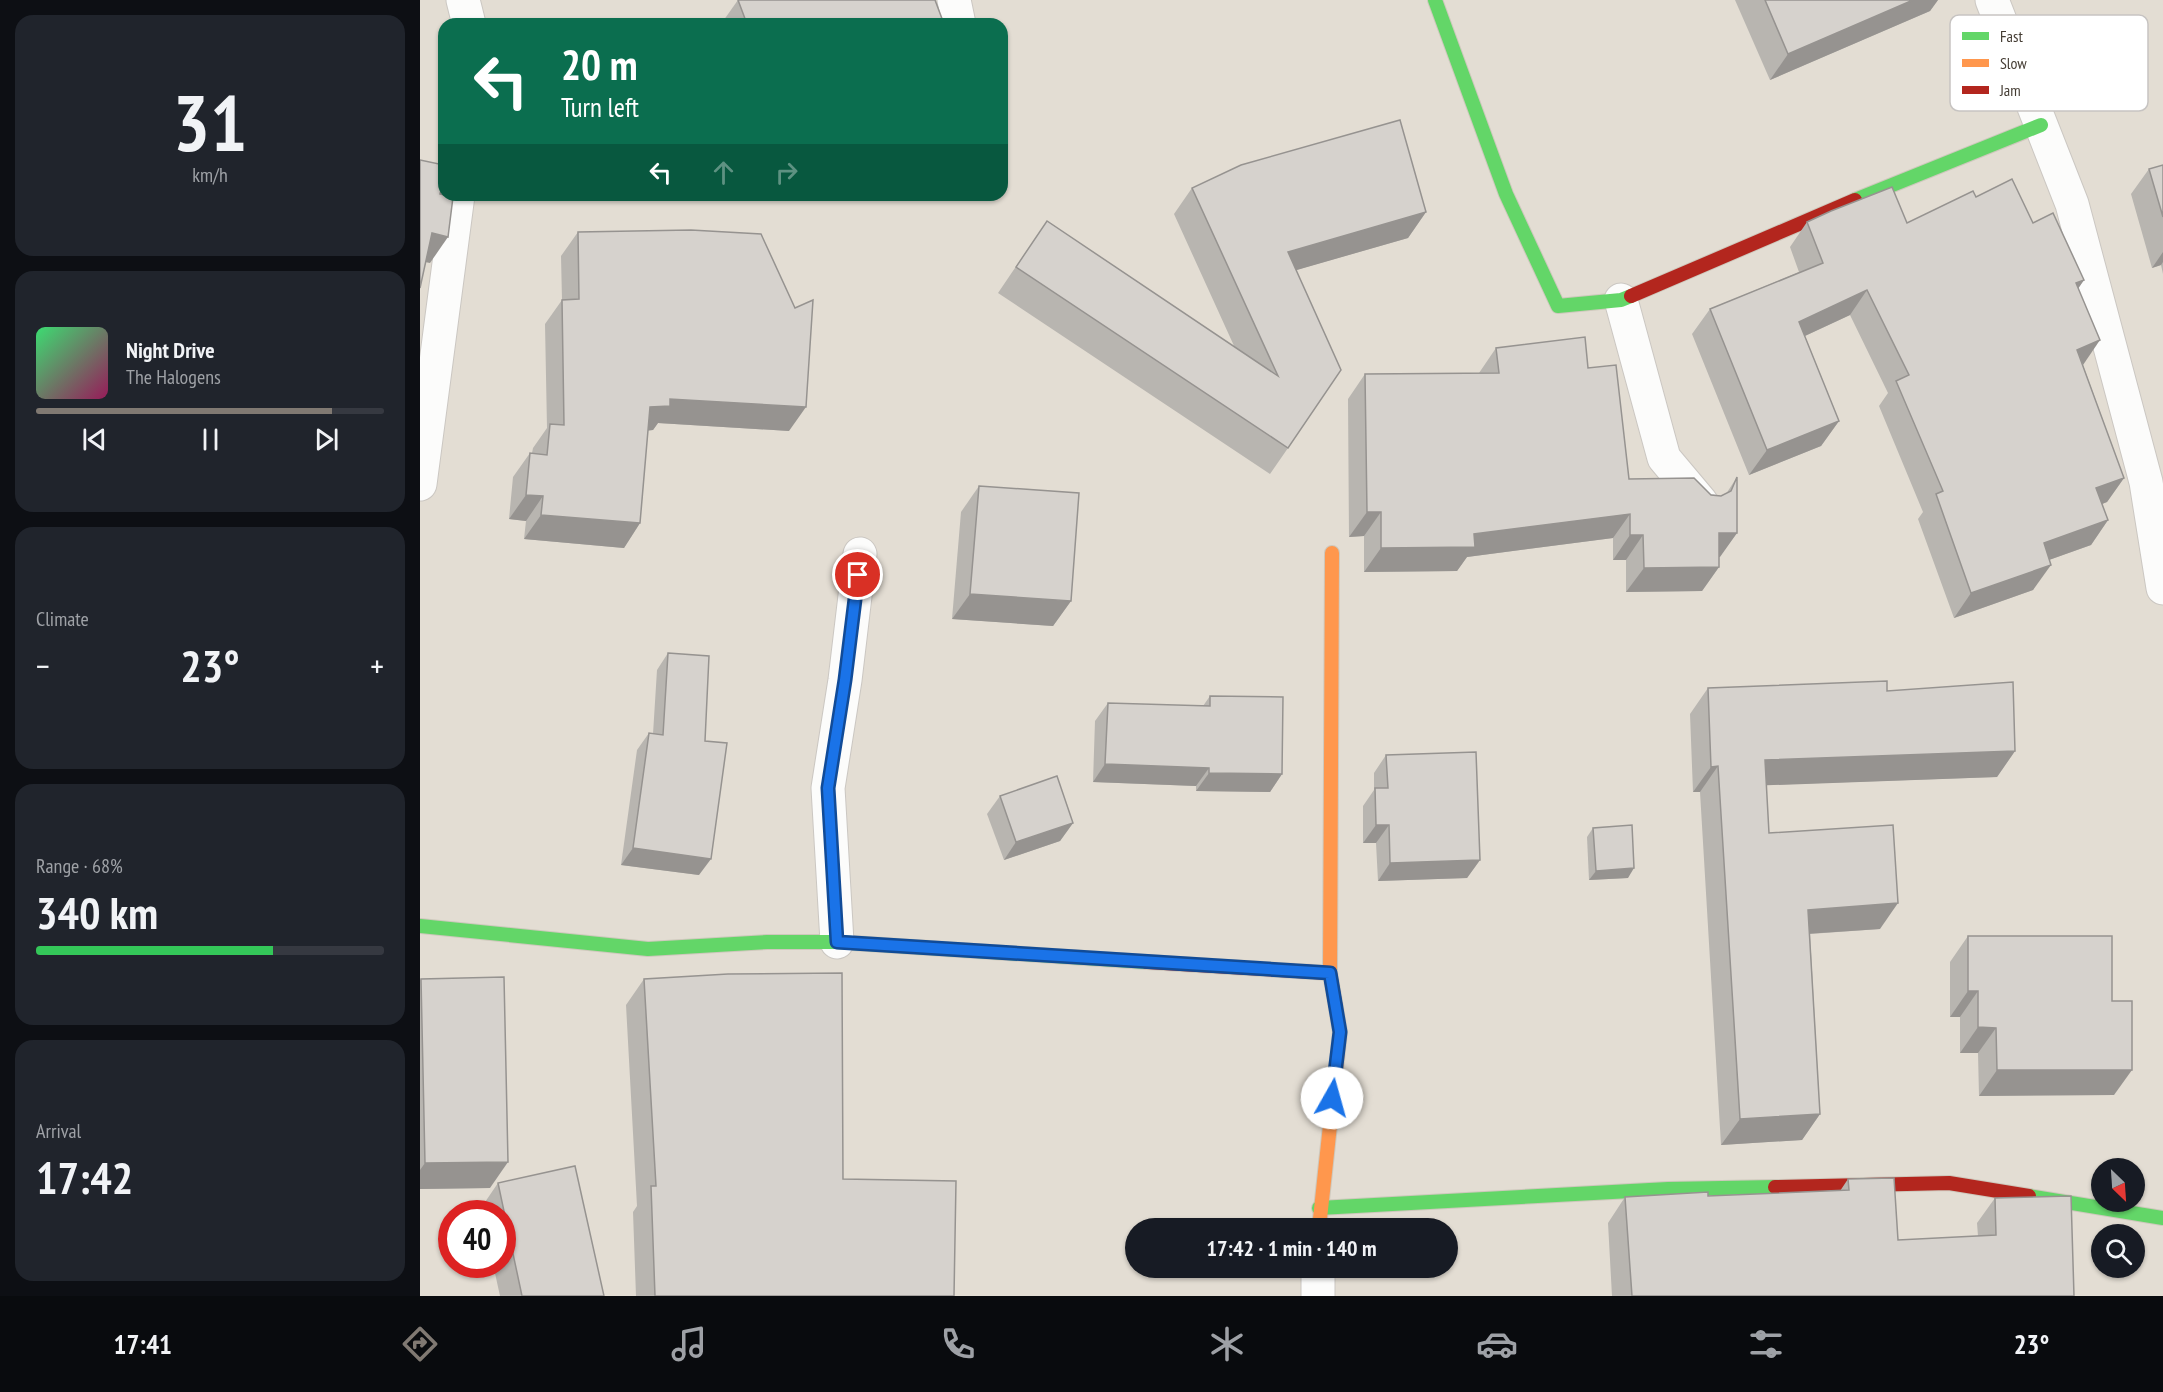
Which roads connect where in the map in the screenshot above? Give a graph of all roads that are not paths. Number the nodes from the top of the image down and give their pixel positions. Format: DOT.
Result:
graph roads {
  1 [pos="463,0"];
  2 [pos="954,0"];
  3 [pos="1435,0"];
  4 [pos="1992,0"];
  5 [pos="1998,15"];
  6 [pos="468,18"];
  7 [pos="958,18"];
  8 [pos="2036,111"];
  9 [pos="2041,125"];
  10 [pos="457,201"];
  11 [pos="1621,300"];
  12 [pos="425,400"];
  13 [pos="420,484"];
  14 [pos="1701,502"];
  15 [pos="1332,553"];
  16 [pos="860,554"];
  17 [pos="2163,588"];
  18 [pos="420,926"];
  19 [pos="837,942"];
  20 [pos="1330,973"];
  21 [pos="1320,1208"];
  22 [pos="1320,1218"];
  23 [pos="2163,1218"];
  24 [pos="1318,1278"];
  25 [pos="1318,1296"];
  1 -- 6 [label="street"];
  2 -- 7 [label="street"];
  3 -- 11 [label="street"];
  4 -- 5 [label="street"];
  8 -- 9 [label="street"];
  9 -- 11 [label="street"];
  9 -- 17 [label="street"];
  10 -- 12 [label="street"];
  11 -- 14 [label="street"];
  12 -- 13 [label="street"];
  15 -- 20 [label="street"];
  16 -- 19 [label="street"];
  18 -- 19 [label="street"];
  19 -- 20 [label="street"];
  20 -- 21 [label="street"];
  21 -- 22 [label="street"];
  21 -- 23 [label="street"];
  24 -- 25 [label="street"];
}
